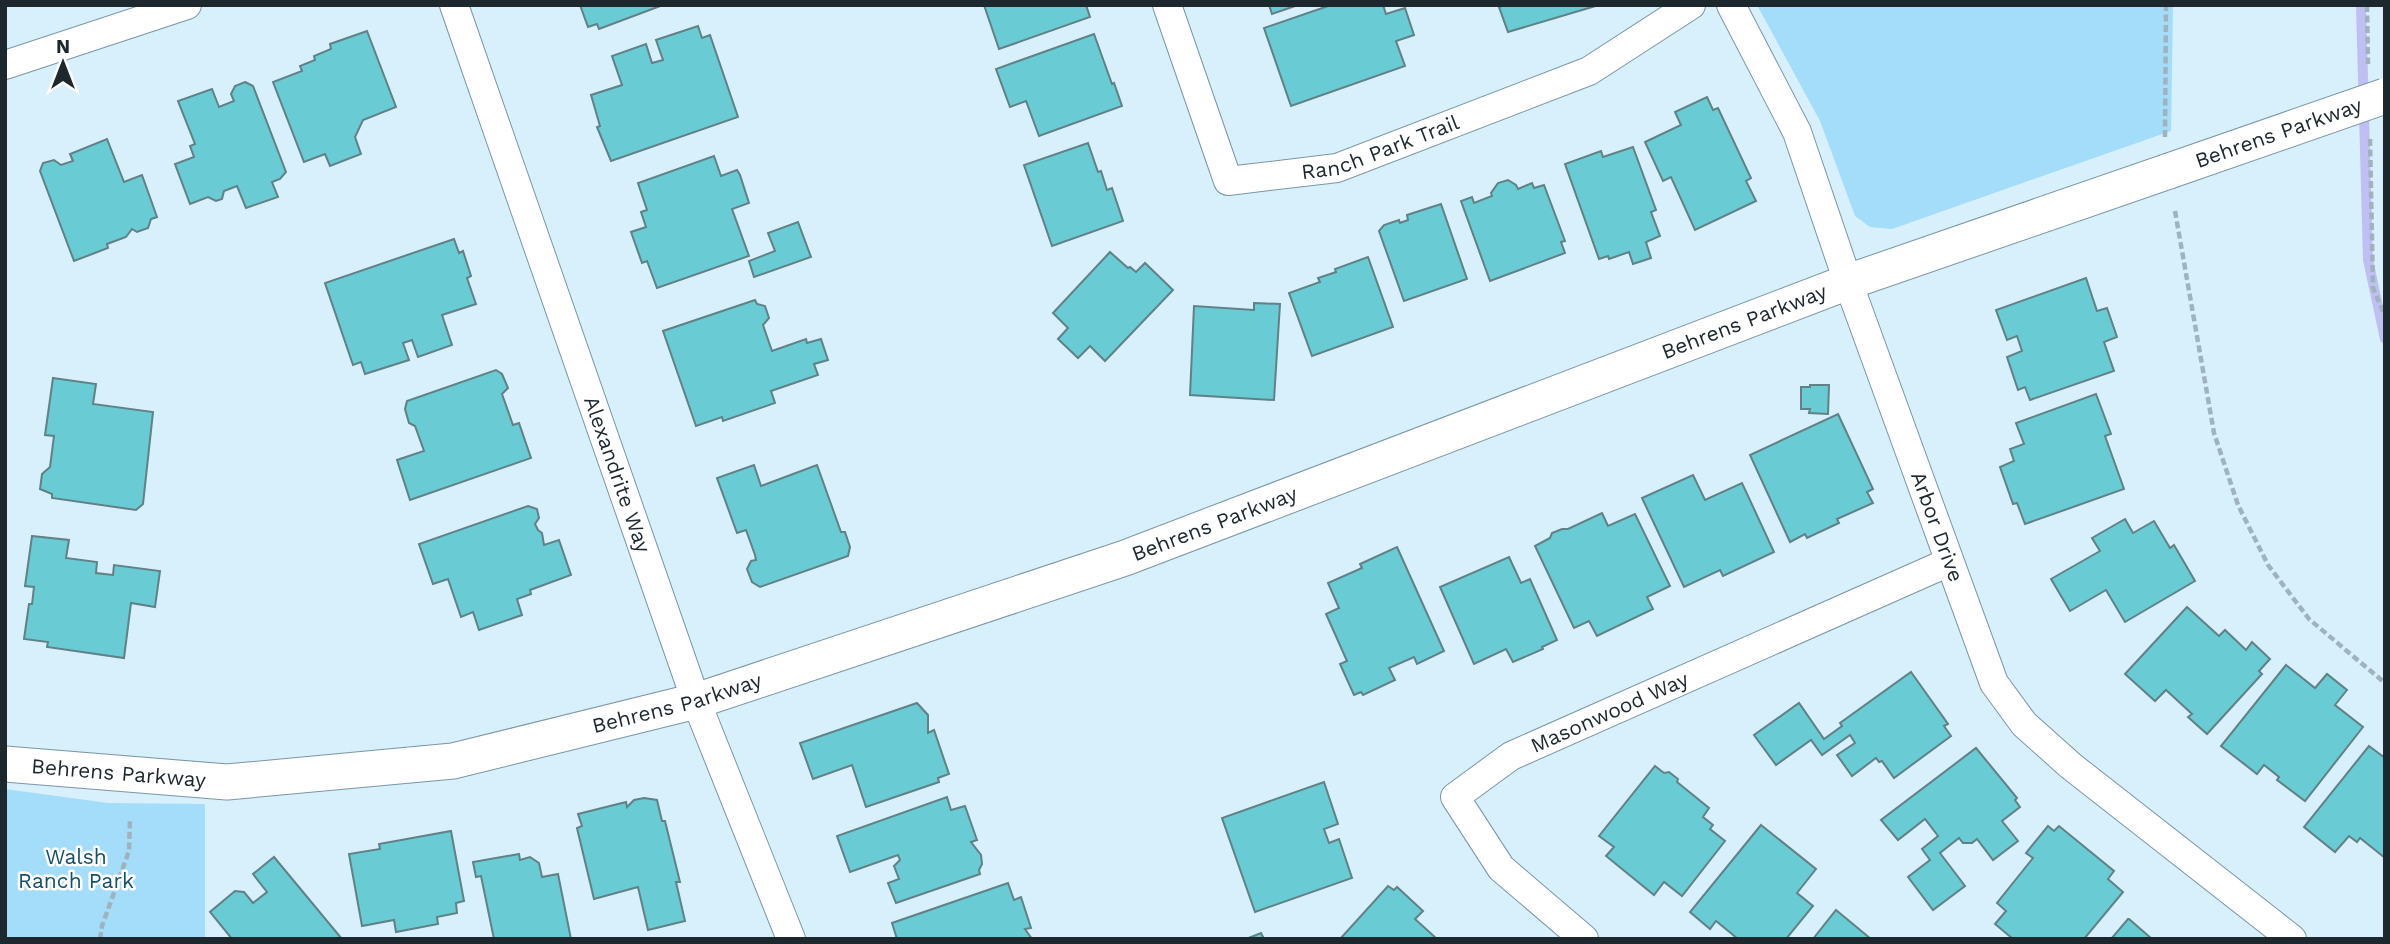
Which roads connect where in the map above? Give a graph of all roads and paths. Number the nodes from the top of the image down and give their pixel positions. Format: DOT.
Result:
graph roads {
  1 [pos="187,5"];
  2 [pos="454,5"];
  3 [pos="1167,5"];
  4 [pos="1691,5"];
  5 [pos="1731,5"];
  6 [pos="2166,5"];
  7 [pos="2367,5"];
  8 [pos="5,65"];
  9 [pos="2374,98"];
  10 [pos="2169,171"];
  11 [pos="2175,211"];
  12 [pos="1848,282"];
  13 [pos="2385,316"];
  14 [pos="1949,562"];
  15 [pos="2385,683"];
  16 [pos="696,701"];
  17 [pos="5,764"];
  18 [pos="130,819"];
  19 [pos="100,939"];
  20 [pos="791,939"];
  21 [pos="1584,939"];
  22 [pos="2292,939"];
  1 -- 8 [label="street"];
  2 -- 16 [label="street, Alexandrite Way"];
  3 -- 4 [label="street, Ranch Park Trail"];
  5 -- 12 [label="street, Arbor Drive"];
  6 -- 10 [label="path"];
  7 -- 9 [label="path"];
  9 -- 10 [label="street, Behrens Parkway, bridge"];
  9 -- 13 [label="path"];
  10 -- 12 [label="street, Behrens Parkway"];
  11 -- 15 [label="path"];
  12 -- 14 [label="street, Arbor Drive"];
  12 -- 16 [label="street, Behrens Parkway"];
  14 -- 21 [label="street, Masonwood Way"];
  14 -- 22 [label="street, Arbor Drive"];
  16 -- 17 [label="street, Behrens Parkway"];
  16 -- 20 [label="street, Alexandrite Way"];
  18 -- 19 [label="path"];
}
